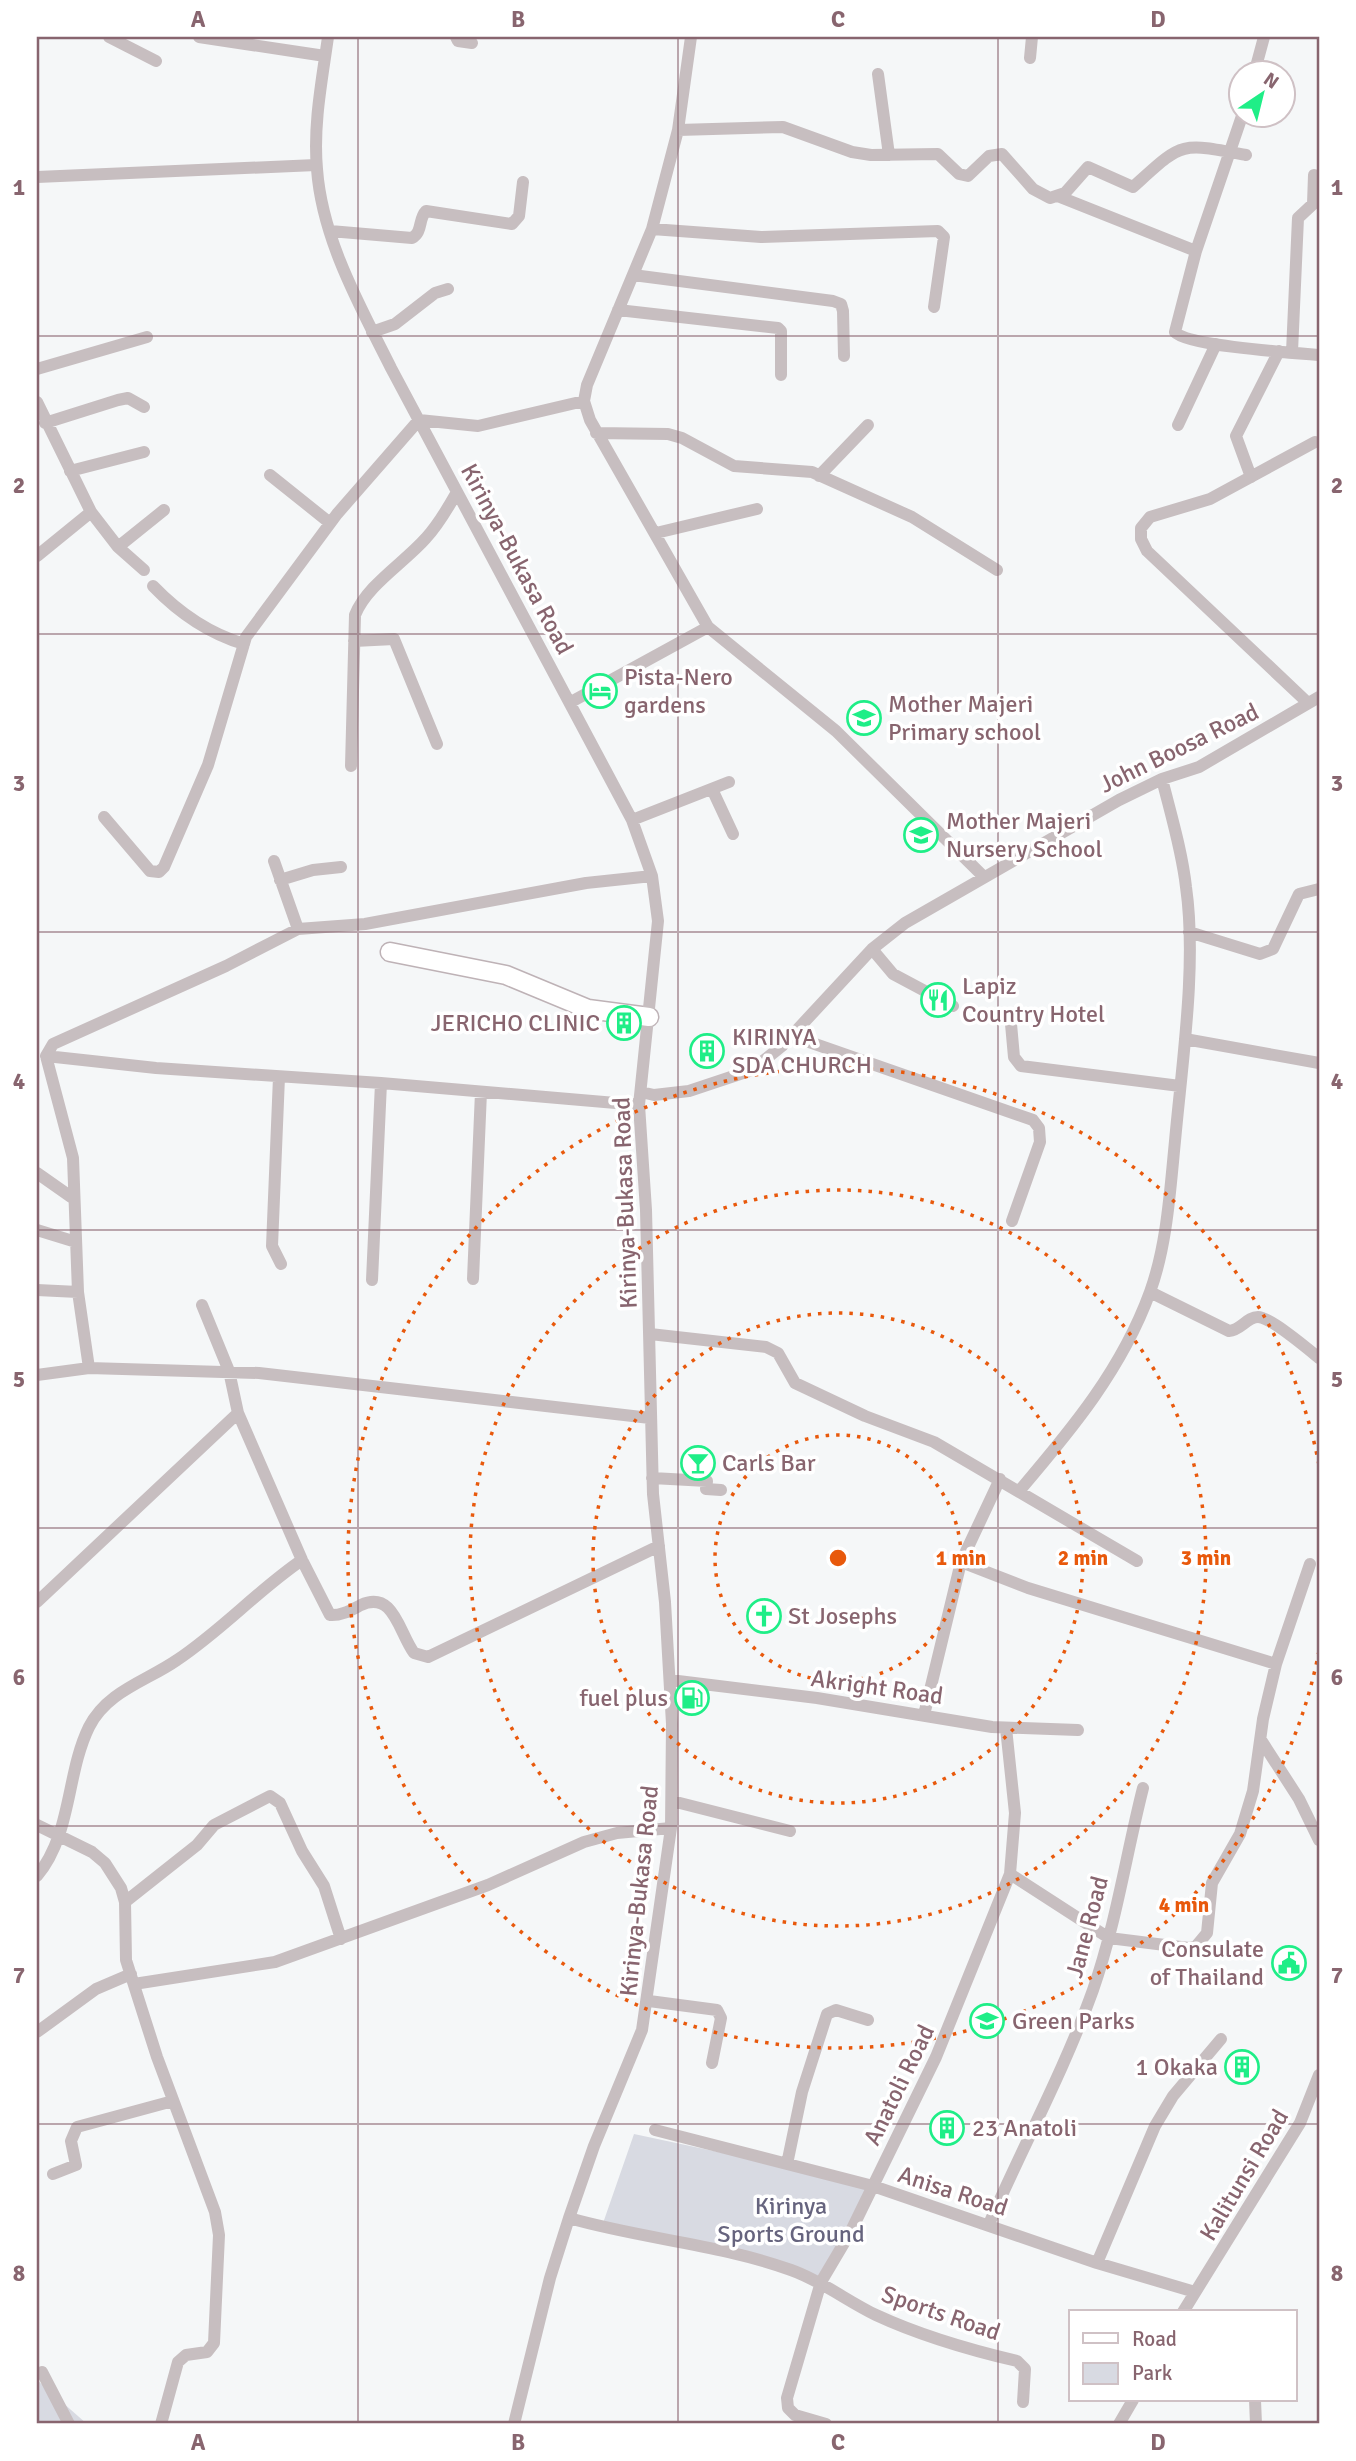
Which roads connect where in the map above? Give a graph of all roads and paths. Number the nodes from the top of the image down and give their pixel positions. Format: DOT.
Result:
graph roads {
  1 [pos="109,37"];
  2 [pos="199,37"];
  3 [pos="328,37"];
  4 [pos="456,37"];
  5 [pos="691,37"];
  6 [pos="1032,37"];
  7 [pos="1264,37"];
  8 [pos="472,43"];
  9 [pos="325,56"];
  10 [pos="1030,58"];
  11 [pos="1258,60"];
  12 [pos="156,61"];
  13 [pos="878,74"];
  14 [pos="678,130"];
  15 [pos="1238,130"];
  16 [pos="1232,152"];
  17 [pos="889,155"];
  18 [pos="1245,155"];
  19 [pos="316,165"];
  20 [pos="1314,175"];
  21 [pos="37,177"];
  22 [pos="523,182"];
  23 [pos="1060,197"];
  24 [pos="652,229"];
  25 [pos="330,232"];
  26 [pos="1196,251"];
  27 [pos="633,275"];
  28 [pos="448,289"];
  29 [pos="934,307"];
  30 [pos="618,310"];
  31 [pos="372,331"];
  32 [pos="147,337"];
  33 [pos="1216,344"];
  34 [pos="1285,352"];
  35 [pos="1319,355"];
  36 [pos="844,356"];
  37 [pos="37,369"];
  38 [pos="781,376"];
  39 [pos="584,401"];
  40 [pos="37,402"];
  41 [pos="144,407"];
  42 [pos="419,421"];
  43 [pos="45,423"];
  44 [pos="868,425"];
  45 [pos="1178,425"];
  46 [pos="596,433"];
  47 [pos="1315,442"];
  48 [pos="144,452"];
  49 [pos="69,471"];
  50 [pos="270,475"];
  51 [pos="819,476"];
  52 [pos="1251,477"];
  53 [pos="457,492"];
  54 [pos="757,509"];
  55 [pos="164,510"];
  56 [pos="91,512"];
  57 [pos="330,523"];
  58 [pos="656,533"];
  59 [pos="118,547"];
  60 [pos="37,556"];
  61 [pos="144,570"];
  62 [pos="997,570"];
  63 [pos="153,586"];
  64 [pos="708,627"];
  65 [pos="354,641"];
  66 [pos="244,644"];
  67 [pos="1314,700"];
  68 [pos="571,702"];
  69 [pos="437,744"];
  70 [pos="351,766"];
  71 [pos="1162,779"];
  72 [pos="729,782"];
  73 [pos="712,789"];
  74 [pos="104,817"];
  75 [pos="632,820"];
  76 [pos="733,834"];
  77 [pos="1037,841"];
  78 [pos="274,861"];
  79 [pos="341,867"];
  80 [pos="652,871"];
  81 [pos="983,876"];
  82 [pos="280,880"];
  83 [pos="1319,889"];
  84 [pos="302,925"];
  85 [pos="1189,932"];
  86 [pos="872,949"];
  87 [pos="390,952"];
  88 [pos="953,1006"];
  89 [pos="1010,1013"];
  90 [pos="649,1017"];
  91 [pos="792,1036"];
  92 [pos="1185,1039"];
  93 [pos="46,1056"];
  94 [pos="1319,1063"];
  95 [pos="245,1068"];
  96 [pos="279,1077"];
  97 [pos="381,1083"];
  98 [pos="1180,1086"];
  99 [pos="481,1092"];
  100 [pos="640,1097"];
  101 [pos="37,1173"];
  102 [pos="74,1199"];
  103 [pos="1012,1221"];
  104 [pos="37,1230"];
  105 [pos="76,1242"];
  106 [pos="281,1264"];
  107 [pos="473,1279"];
  108 [pos="372,1280"];
  109 [pos="37,1290"];
  110 [pos="78,1292"];
  111 [pos="1150,1292"];
  112 [pos="202,1305"];
  113 [pos="650,1334"];
  114 [pos="1319,1358"];
  115 [pos="89,1368"];
  116 [pos="229,1371"];
  117 [pos="37,1375"];
  118 [pos="238,1413"];
  119 [pos="650,1418"];
  120 [pos="652,1478"];
  121 [pos="1000,1479"];
  122 [pos="721,1490"];
  123 [pos="1020,1490"];
  124 [pos="659,1546"];
  125 [pos="302,1560"];
  126 [pos="1137,1561"];
  127 [pos="961,1562"];
  128 [pos="1310,1564"];
  129 [pos="37,1602"];
  130 [pos="1276,1664"];
  131 [pos="670,1680"];
  132 [pos="924,1715"];
  133 [pos="1006,1728"];
  134 [pos="1078,1730"];
  135 [pos="1261,1741"];
  136 [pos="1143,1788"];
  137 [pos="671,1801"];
  138 [pos="37,1825"];
  139 [pos="671,1828"];
  140 [pos="790,1831"];
  141 [pos="59,1836"];
  142 [pos="1319,1840"];
  143 [pos="1010,1874"];
  144 [pos="37,1876"];
  145 [pos="125,1902"];
  146 [pos="1109,1938"];
  147 [pos="341,1940"];
  148 [pos="133,1979"];
  149 [pos="649,2001"];
  150 [pos="868,2020"];
  151 [pos="37,2032"];
  152 [pos="1221,2039"];
  153 [pos="712,2063"];
  154 [pos="1319,2075"];
  155 [pos="173,2101"];
  156 [pos="654,2130"];
  157 [pos="787,2164"];
  158 [pos="53,2175"];
  159 [pos="873,2186"];
  160 [pos="569,2218"];
  161 [pos="989,2224"];
  162 [pos="1097,2263"];
  163 [pos="821,2282"];
  164 [pos="1195,2292"];
  165 [pos="1184,2310"];
  166 [pos="42,2372"];
  167 [pos="1023,2402"];
  168 [pos="1132,2402"];
  169 [pos="1255,2402"];
  170 [pos="69,2424"];
  171 [pos="161,2424"];
  172 [pos="514,2424"];
  173 [pos="826,2424"];
  174 [pos="1119,2424"];
  175 [pos="1256,2424"];
  1 -- 12 [label="street"];
  2 -- 9 [label="street"];
  3 -- 9 [label="street, Kirinya-Bukasa Road"];
  4 -- 8 [label="street"];
  5 -- 14 [label="street"];
  6 -- 10 [label="street"];
  7 -- 11 [label="street"];
  9 -- 19 [label="street, Kirinya-Bukasa Road"];
  13 -- 17 [label="street"];
  14 -- 17 [label="street"];
  14 -- 24 [label="street"];
  15 -- 16 [label="street"];
  16 -- 18 [label="street"];
  16 -- 23 [label="street"];
  16 -- 26 [label="street"];
  17 -- 23 [label="street"];
  19 -- 21 [label="street"];
  19 -- 25 [label="street, Kirinya-Bukasa Road"];
  20 -- 34 [label="street"];
  22 -- 25 [label="street"];
  23 -- 26 [label="street"];
  24 -- 27 [label="street"];
  24 -- 29 [label="street"];
  25 -- 31 [label="street, Kirinya-Bukasa Road"];
  26 -- 33 [label="street"];
  27 -- 30 [label="street"];
  27 -- 36 [label="street"];
  28 -- 31 [label="street"];
  30 -- 38 [label="street"];
  30 -- 39 [label="street"];
  31 -- 42 [label="street, Kirinya-Bukasa Road"];
  32 -- 37 [label="street"];
  33 -- 34 [label="street"];
  33 -- 45 [label="street"];
  34 -- 35 [label="street"];
  34 -- 52 [label="street"];
  39 -- 42 [label="street"];
  39 -- 46 [label="street"];
  40 -- 43 [label="street"];
  41 -- 43 [label="street"];
  42 -- 53 [label="street, Kirinya-Bukasa Road"];
  42 -- 57 [label="street"];
  43 -- 49 [label="street"];
  44 -- 51 [label="street"];
  46 -- 51 [label="street"];
  46 -- 58 [label="street"];
  47 -- 52 [label="street"];
  48 -- 49 [label="street"];
  49 -- 56 [label="street"];
  50 -- 57 [label="street"];
  51 -- 62 [label="street"];
  52 -- 67 [label="street"];
  53 -- 65 [label="street"];
  53 -- 68 [label="street, Kirinya-Bukasa Road"];
  54 -- 58 [label="street"];
  55 -- 59 [label="street"];
  56 -- 59 [label="street"];
  56 -- 60 [label="street"];
  57 -- 66 [label="street"];
  58 -- 64 [label="street"];
  59 -- 61 [label="street"];
  63 -- 66 [label="street"];
  64 -- 68 [label="street"];
  64 -- 81 [label="street"];
  65 -- 69 [label="street"];
  65 -- 70 [label="street"];
  66 -- 74 [label="street"];
  67 -- 71 [label="street, John Boosa Road"];
  68 -- 75 [label="street, Kirinya-Bukasa Road"];
  71 -- 81 [label="street, John Boosa Road"];
  71 -- 85 [label="street"];
  72 -- 73 [label="street"];
  73 -- 75 [label="street"];
  73 -- 76 [label="street"];
  75 -- 80 [label="street, Kirinya-Bukasa Road"];
  77 -- 100 [label="street"];
  78 -- 82 [label="street"];
  79 -- 82 [label="street"];
  80 -- 84 [label="street"];
  80 -- 90 [label="street, Kirinya-Bukasa Road"];
  81 -- 86 [label="street, John Boosa Road"];
  82 -- 84 [label="street"];
  83 -- 85 [label="street"];
  84 -- 93 [label="street"];
  85 -- 92 [label="street"];
  86 -- 88 [label="street"];
  86 -- 91 [label="street, John Boosa Road"];
  87 -- 90 [label="street"];
  89 -- 98 [label="street"];
  90 -- 100 [label="street, Kirinya-Bukasa Road"];
  91 -- 100 [label="street, John Boosa Road"];
  91 -- 103 [label="street"];
  92 -- 94 [label="street"];
  92 -- 98 [label="street"];
  93 -- 96 [label="street"];
  93 -- 102 [label="street"];
  95 -- 100 [label="street"];
  96 -- 97 [label="street"];
  96 -- 106 [label="street"];
  97 -- 99 [label="street"];
  97 -- 108 [label="street"];
  98 -- 111 [label="street"];
  99 -- 100 [label="street"];
  99 -- 107 [label="street"];
  100 -- 113 [label="street, Kirinya-Bukasa Road"];
  101 -- 102 [label="street"];
  102 -- 105 [label="street"];
  104 -- 105 [label="street"];
  105 -- 110 [label="street"];
  109 -- 110 [label="street"];
  110 -- 115 [label="street"];
  111 -- 114 [label="street"];
  111 -- 123 [label="street"];
  112 -- 116 [label="street"];
  113 -- 119 [label="street, Kirinya-Bukasa Road"];
  113 -- 121 [label="street"];
  115 -- 116 [label="street"];
  115 -- 117 [label="street"];
  116 -- 118 [label="street"];
  116 -- 119 [label="street"];
  118 -- 125 [label="street"];
  118 -- 129 [label="street"];
  119 -- 120 [label="street, Kirinya-Bukasa Road"];
  120 -- 122 [label="street"];
  120 -- 124 [label="street, Kirinya-Bukasa Road"];
  121 -- 123 [label="street"];
  121 -- 127 [label="street"];
  123 -- 126 [label="street"];
  124 -- 125 [label="street"];
  124 -- 131 [label="street, Kirinya-Bukasa Road"];
  125 -- 141 [label="street"];
  127 -- 130 [label="street"];
  127 -- 132 [label="street"];
  128 -- 130 [label="street"];
  130 -- 135 [label="street"];
  131 -- 132 [label="street, Akright Road"];
  131 -- 137 [label="street, Kirinya-Bukasa Road"];
  132 -- 133 [label="street, Akright Road"];
  133 -- 134 [label="street, Akright Road"];
  133 -- 143 [label="street, Anatoli Road"];
  135 -- 142 [label="street"];
  135 -- 146 [label="street"];
  136 -- 146 [label="street, Jane Road"];
  137 -- 139 [label="street, Kirinya-Bukasa Road"];
  137 -- 140 [label="street"];
  138 -- 141 [label="street"];
  139 -- 147 [label="street"];
  139 -- 149 [label="street, Kirinya-Bukasa Road"];
  141 -- 144 [label="street"];
  141 -- 145 [label="street"];
  143 -- 146 [label="street"];
  143 -- 159 [label="street, Anatoli Road"];
  145 -- 147 [label="street"];
  145 -- 148 [label="street"];
  146 -- 161 [label="street, Jane Road"];
  147 -- 148 [label="street"];
  148 -- 151 [label="street"];
  148 -- 155 [label="street"];
  149 -- 153 [label="street"];
  149 -- 160 [label="street, Kirinya-Bukasa Road"];
  150 -- 157 [label="street"];
  152 -- 162 [label="street"];
  154 -- 164 [label="street, Kalitunsi Road"];
  155 -- 158 [label="street"];
  155 -- 171 [label="street"];
  156 -- 157 [label="street, Anisa Road"];
  157 -- 159 [label="street, Anisa Road"];
  159 -- 161 [label="street, Anisa Road"];
  159 -- 163 [label="street, Anatoli Road"];
  160 -- 163 [label="street, Sports Road"];
  160 -- 172 [label="street, Kirinya-Bukasa Road"];
  161 -- 162 [label="street, Anisa Road"];
  162 -- 164 [label="street, Anisa Road"];
  163 -- 167 [label="street, Sports Road"];
  163 -- 173 [label="street, Anatoli Road"];
  164 -- 165 [label="street, Kalitunsi Road"];
  166 -- 170 [label="street"];
  168 -- 174 [label="street"];
  169 -- 175 [label="street"];
}
